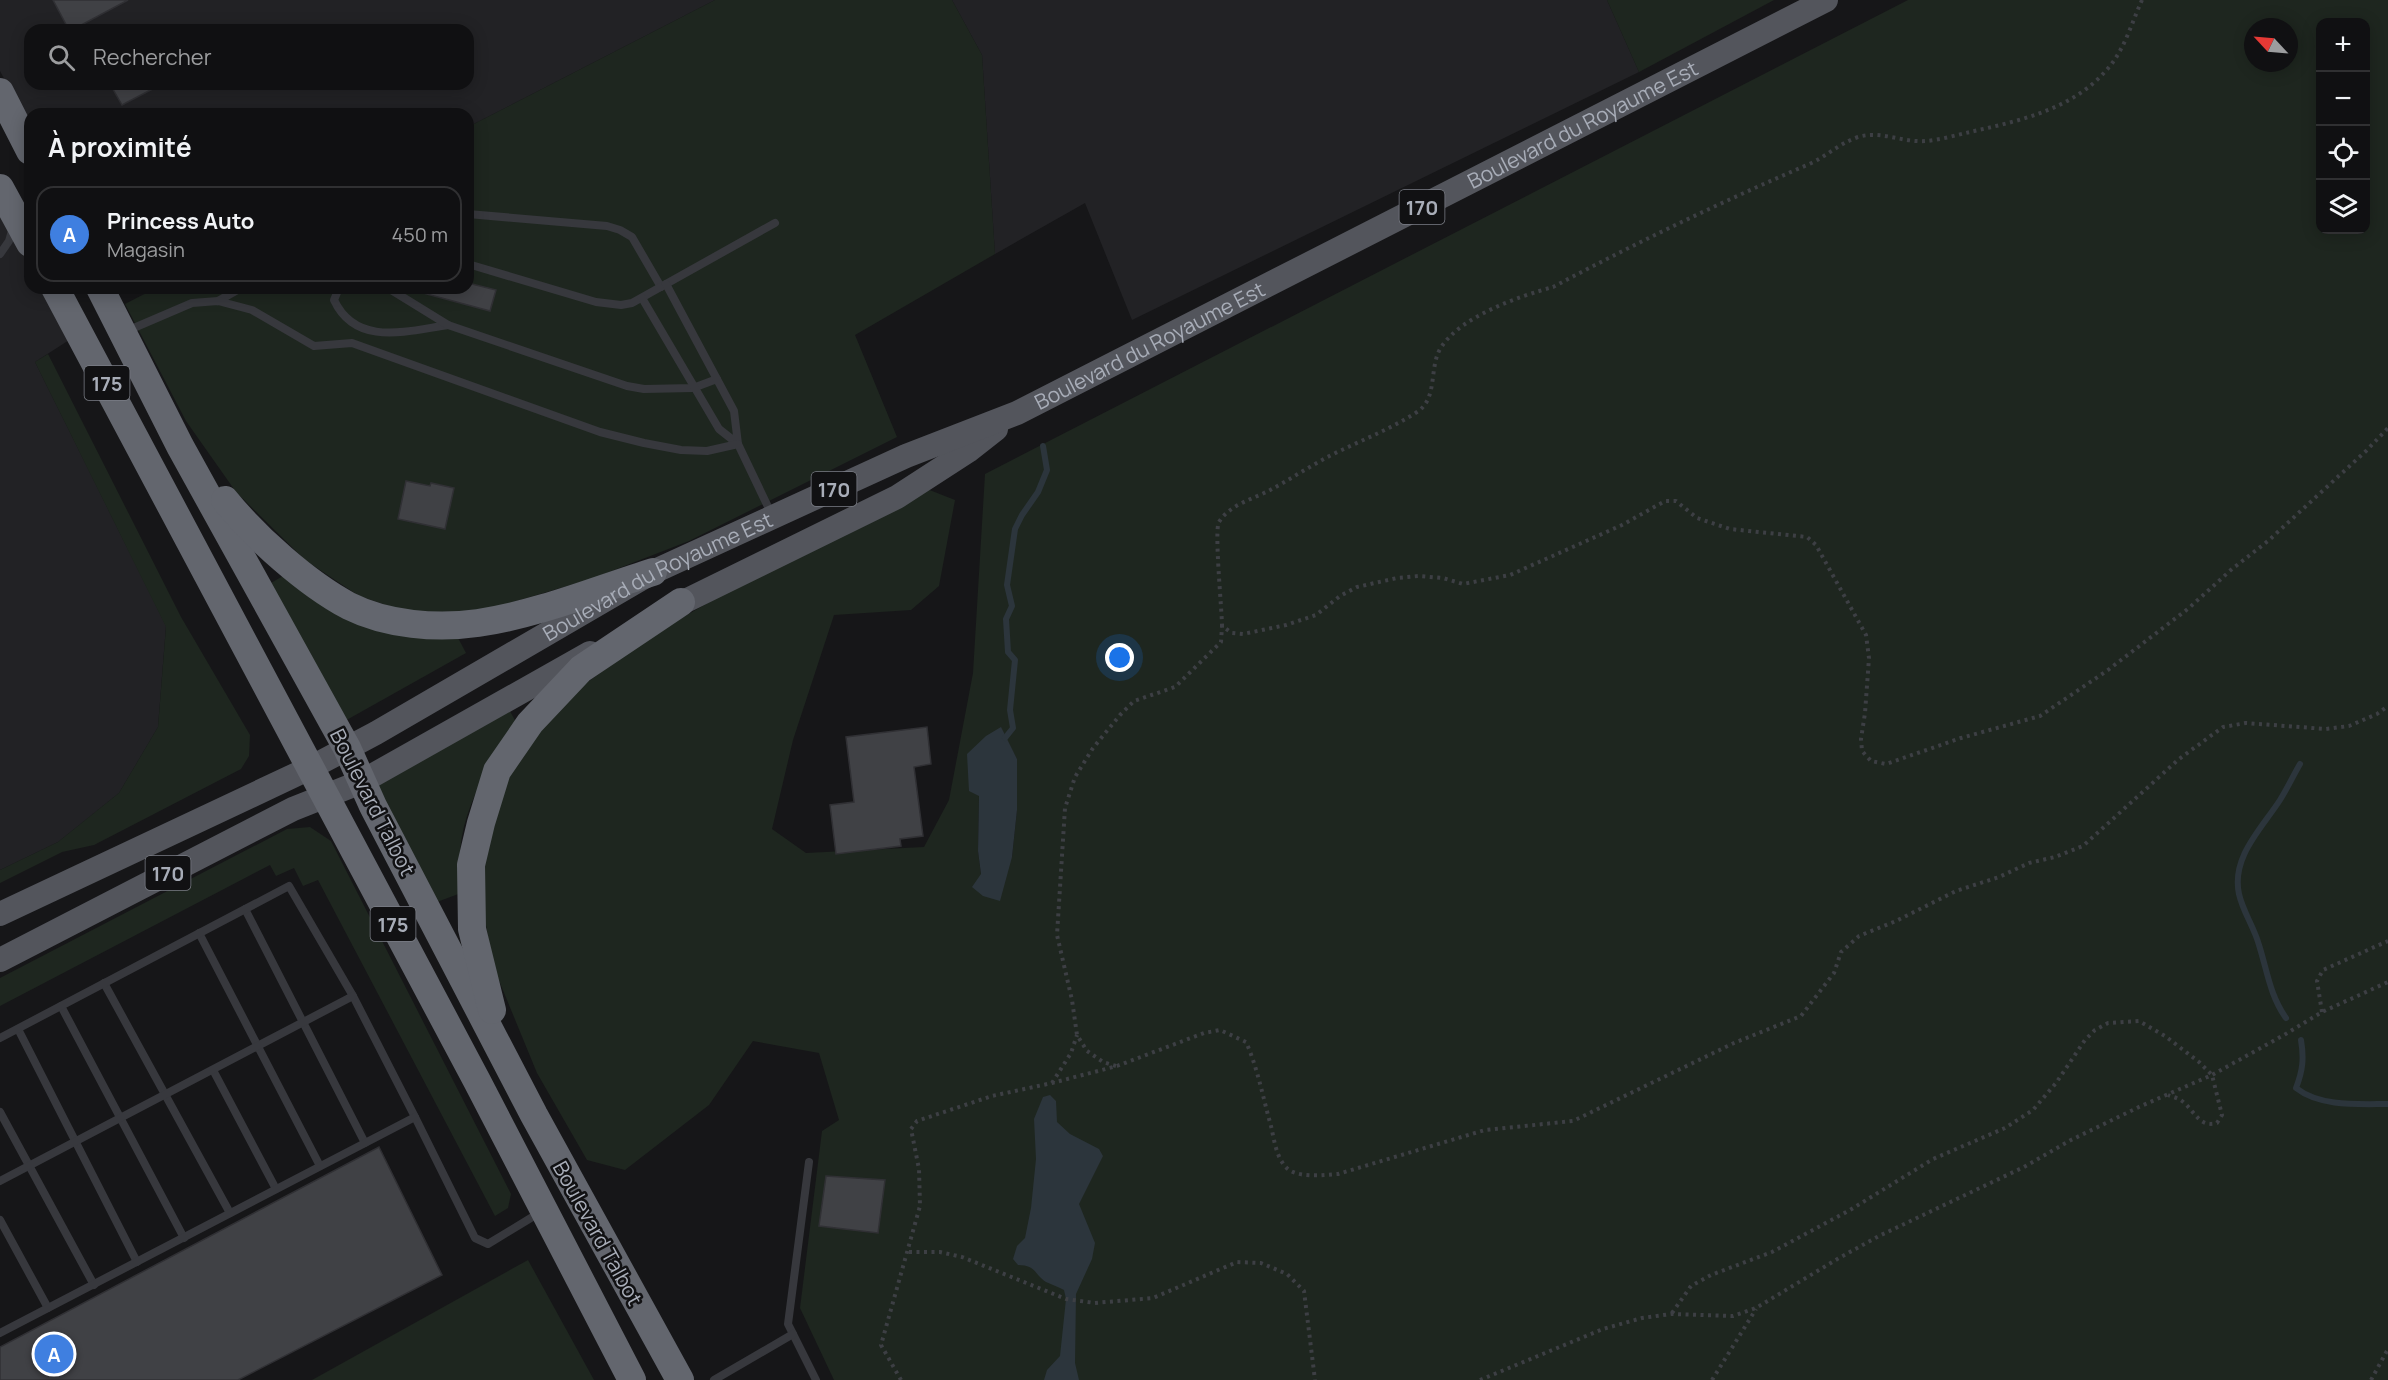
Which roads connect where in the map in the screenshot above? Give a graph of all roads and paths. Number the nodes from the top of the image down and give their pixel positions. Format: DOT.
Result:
graph roads {
  1 [pos="1826,0"];
  2 [pos="2142,0"];
  3 [pos="0,92"];
  4 [pos="24,139"];
  5 [pos="4,197"];
  6 [pos="474,215"];
  7 [pos="775,223"];
  8 [pos="24,232"];
  9 [pos="0,254"];
  10 [pos="474,266"];
  11 [pos="664,286"];
  12 [pos="58,294"];
  13 [pos="103,294"];
  14 [pos="230,294"];
  15 [pos="336,294"];
  16 [pos="398,294"];
  17 [pos="642,298"];
  18 [pos="218,301"];
  19 [pos="448,325"];
  20 [pos="123,332"];
  21 [pos="717,379"];
  22 [pos="693,388"];
  23 [pos="1017,412"];
  24 [pos="2388,428"];
  25 [pos="738,444"];
  26 [pos="180,446"];
  27 [pos="773,517"];
  28 [pos="653,572"];
  29 [pos="681,602"];
  30 [pos="1222,626"];
  31 [pos="2388,706"];
  32 [pos="347,748"];
  33 [pos="310,768"];
  34 [pos="361,782"];
  35 [pos="326,796"];
  36 [pos="245,909"];
  37 [pos="0,912"];
  38 [pos="199,933"];
  39 [pos="2388,941"];
  40 [pos="0,960"];
  41 [pos="2388,982"];
  42 [pos="104,983"];
  43 [pos="353,996"];
  44 [pos="61,1006"];
  45 [pos="2322,1012"];
  46 [pos="303,1022"];
  47 [pos="18,1029"];
  48 [pos="1077,1035"];
  49 [pos="0,1038"];
  50 [pos="258,1046"];
  51 [pos="1117,1066"];
  52 [pos="213,1070"];
  53 [pos="2212,1075"];
  54 [pos="1052,1083"];
  55 [pos="523,1093"];
  56 [pos="165,1095"];
  57 [pos="2168,1095"];
  58 [pos="0,1112"];
  59 [pos="415,1117"];
  60 [pos="120,1118"];
  61 [pos="76,1141"];
  62 [pos="365,1143"];
  63 [pos="809,1162"];
  64 [pos="29,1166"];
  65 [pos="320,1166"];
  66 [pos="0,1181"];
  67 [pos="276,1189"];
  68 [pos="544,1211"];
  69 [pos="230,1214"];
  70 [pos="0,1220"];
  71 [pos="184,1238"];
  72 [pos="909,1252"];
  73 [pos="137,1262"];
  74 [pos="94,1284"];
  75 [pos="48,1308"];
  76 [pos="1756,1308"];
  77 [pos="1671,1314"];
  78 [pos="0,1322"];
  79 [pos="2,1332"];
  80 [pos="793,1334"];
  81 [pos="2388,1349"];
  82 [pos="632,1380"];
  83 [pos="680,1380"];
  84 [pos="714,1380"];
  85 [pos="816,1380"];
  86 [pos="900,1380"];
  87 [pos="1315,1380"];
  88 [pos="1480,1380"];
  89 [pos="1712,1380"];
  90 [pos="2371,1380"];
  1 -- 23 [label="main road, Boulevard du Royaume Est / 170"];
  2 -- 30 [label="path"];
  3 -- 4 [label="highway"];
  5 -- 8 [label="highway"];
  5 -- 9 [label="lane"];
  6 -- 11 [label="lane"];
  7 -- 11 [label="lane"];
  10 -- 17 [label="lane"];
  11 -- 17 [label="lane"];
  11 -- 21 [label="lane"];
  12 -- 33 [label="highway, Boulevard Talbot / 175"];
  13 -- 20 [label="highway, Boulevard Talbot / 175"];
  14 -- 18 [label="lane"];
  15 -- 19 [label="lane"];
  16 -- 19 [label="lane"];
  17 -- 22 [label="lane"];
  18 -- 20 [label="lane"];
  18 -- 25 [label="lane"];
  19 -- 22 [label="lane"];
  20 -- 26 [label="highway, Boulevard Talbot / 175"];
  21 -- 22 [label="lane"];
  21 -- 25 [label="lane"];
  22 -- 25 [label="lane"];
  23 -- 27 [label="main road, Boulevard du Royaume Est / 170"];
  23 -- 29 [label="main road, Boulevard du Royaume Est / 170"];
  24 -- 30 [label="path"];
  25 -- 27 [label="lane"];
  26 -- 28 [label="highway"];
  26 -- 32 [label="highway, Boulevard Talbot / 175"];
  27 -- 28 [label="main road, Boulevard du Royaume Est / 170"];
  28 -- 32 [label="main road, Boulevard du Royaume Est / 170"];
  29 -- 34 [label="main road, Boulevard du Royaume Est / 170"];
  29 -- 55 [label="highway"];
  30 -- 48 [label="path"];
  31 -- 51 [label="path"];
  32 -- 33 [label="main road, Boulevard du Royaume Est / 170"];
  32 -- 34 [label="highway, Boulevard Talbot / 175"];
  33 -- 35 [label="highway, Boulevard Talbot / 175"];
  33 -- 37 [label="main road, 170"];
  34 -- 35 [label="main road, 170"];
  34 -- 55 [label="highway, Boulevard Talbot / 175"];
  35 -- 40 [label="main road, 170"];
  35 -- 68 [label="highway, Boulevard Talbot / 175"];
  36 -- 38 [label="lane"];
  36 -- 43 [label="lane"];
  36 -- 46 [label="lane"];
  38 -- 42 [label="lane"];
  38 -- 50 [label="lane"];
  39 -- 45 [label="path"];
  41 -- 45 [label="path"];
  42 -- 44 [label="lane"];
  42 -- 56 [label="lane"];
  43 -- 46 [label="lane"];
  43 -- 59 [label="lane"];
  44 -- 47 [label="lane"];
  44 -- 60 [label="lane"];
  45 -- 53 [label="path"];
  46 -- 50 [label="lane"];
  46 -- 62 [label="lane"];
  47 -- 49 [label="lane"];
  47 -- 61 [label="lane"];
  48 -- 51 [label="path"];
  48 -- 54 [label="path"];
  50 -- 52 [label="lane"];
  50 -- 65 [label="lane"];
  51 -- 54 [label="path"];
  52 -- 56 [label="lane"];
  52 -- 67 [label="lane"];
  53 -- 57 [label="path"];
  53 -- 57 [label="path"];
  53 -- 77 [label="path"];
  54 -- 72 [label="path"];
  55 -- 83 [label="highway, Boulevard Talbot / 175"];
  56 -- 60 [label="lane"];
  56 -- 69 [label="lane"];
  57 -- 76 [label="path"];
  58 -- 64 [label="lane"];
  59 -- 62 [label="lane"];
  59 -- 68 [label="lane"];
  60 -- 61 [label="lane"];
  60 -- 71 [label="lane"];
  61 -- 64 [label="lane"];
  61 -- 73 [label="lane"];
  62 -- 65 [label="lane"];
  63 -- 80 [label="lane"];
  64 -- 66 [label="lane"];
  64 -- 74 [label="lane"];
  65 -- 67 [label="lane"];
  67 -- 69 [label="lane"];
  68 -- 82 [label="highway, Boulevard Talbot / 175"];
  69 -- 71 [label="lane"];
  70 -- 75 [label="lane"];
  71 -- 73 [label="lane"];
  72 -- 86 [label="path"];
  72 -- 87 [label="path"];
  73 -- 74 [label="lane"];
  74 -- 75 [label="lane"];
  75 -- 79 [label="lane"];
  76 -- 77 [label="path"];
  76 -- 89 [label="path"];
  77 -- 88 [label="path"];
  78 -- 79 [label="lane"];
  80 -- 84 [label="lane"];
  80 -- 85 [label="lane"];
  81 -- 90 [label="path"];
}
